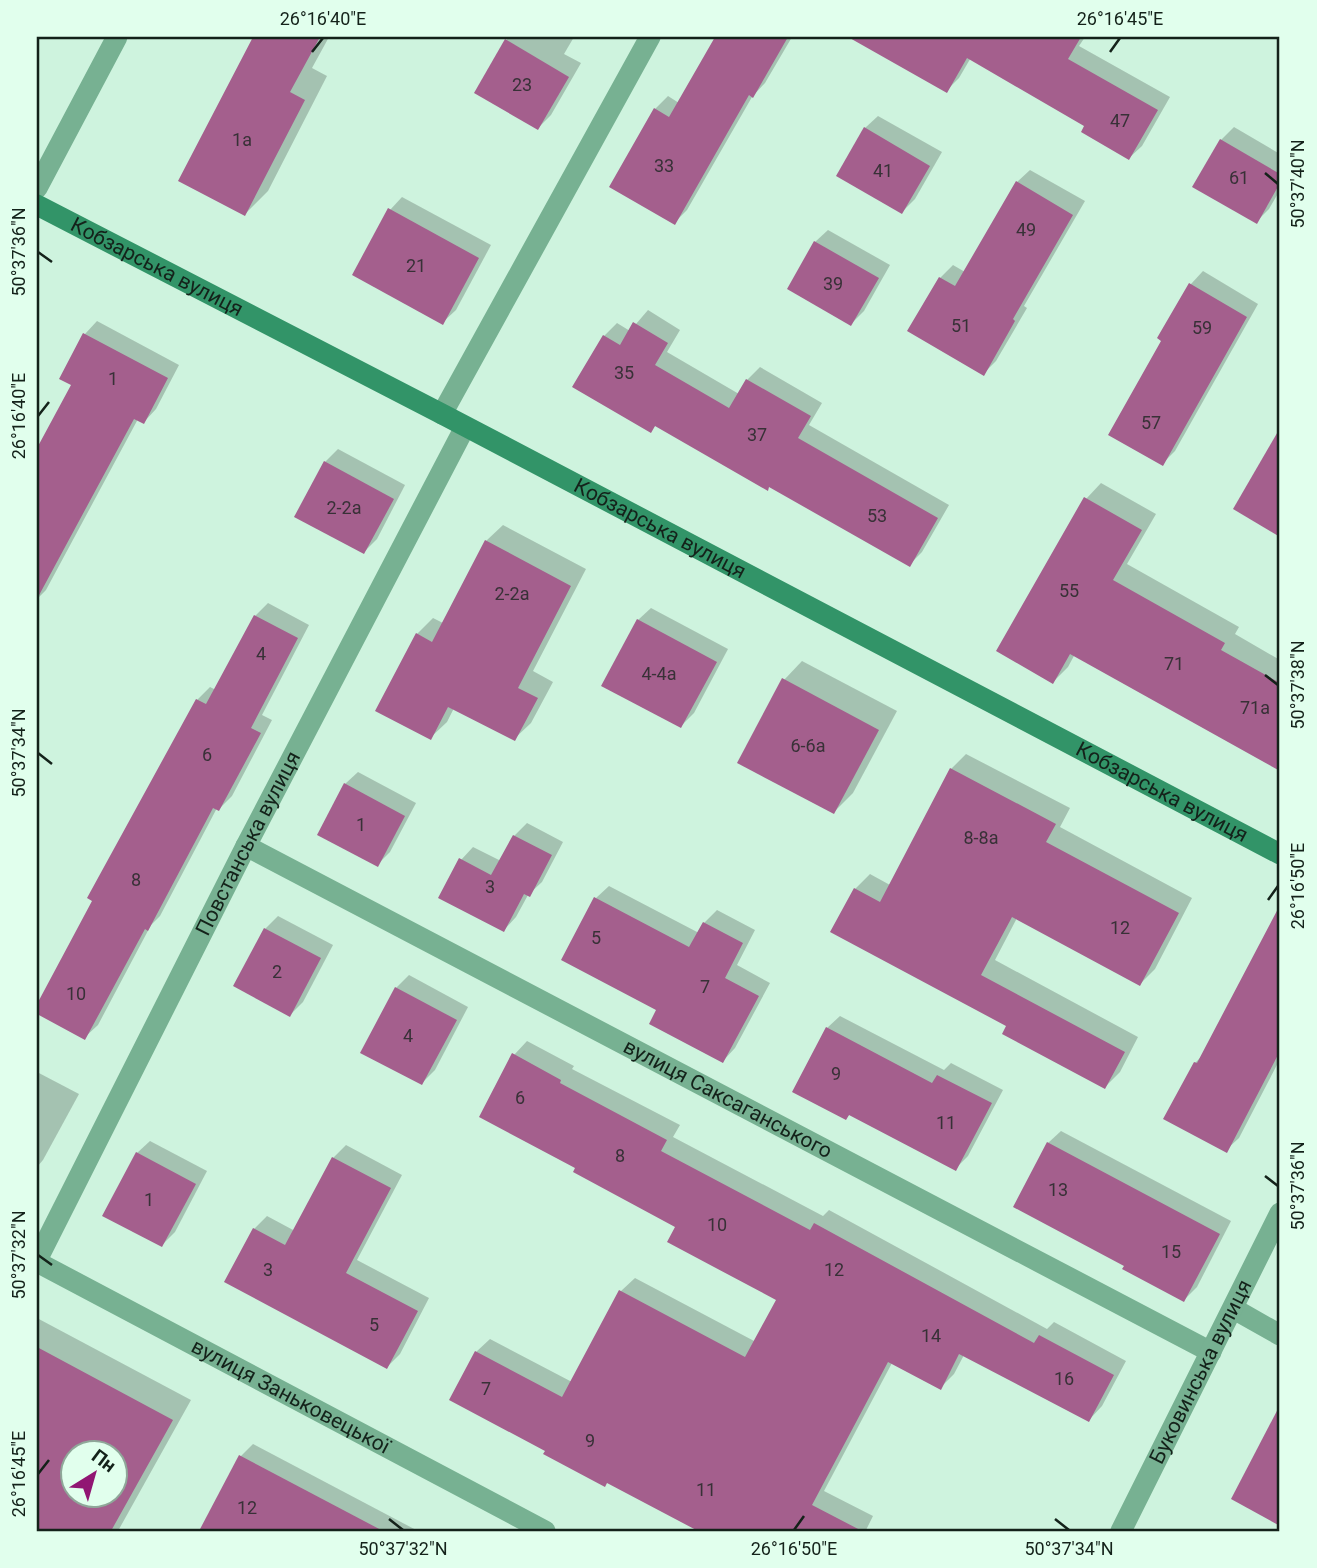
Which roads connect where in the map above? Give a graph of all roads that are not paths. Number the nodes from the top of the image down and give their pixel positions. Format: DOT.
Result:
graph roads {
  1 [pos="117,37"];
  2 [pos="650,37"];
  3 [pos="37,188"];
  4 [pos="37,205"];
  5 [pos="442,414"];
  6 [pos="465,427"];
  7 [pos="246,846"];
  8 [pos="1280,854"];
  9 [pos="1280,1213"];
  10 [pos="37,1261"];
  11 [pos="1234,1309"];
  12 [pos="1280,1335"];
  13 [pos="1211,1352"];
  14 [pos="545,1531"];
  15 [pos="1121,1531"];
  1 -- 3 [label="street"];
  2 -- 5 [label="street"];
  4 -- 5 [label="street, Кобзарська вулиця"];
  5 -- 6 [label="street, Кобзарська вулиця"];
  6 -- 7 [label="street, Повстанська вулиця"];
  6 -- 8 [label="street, Кобзарська вулиця"];
  7 -- 10 [label="street, Повстанська вулиця"];
  7 -- 13 [label="street, вулиця Саксаганського"];
  9 -- 11 [label="street, Буковинська вулиця"];
  10 -- 14 [label="street, вулиця Заньковецької"];
  11 -- 12 [label="street"];
  11 -- 13 [label="street, Буковинська вулиця"];
  13 -- 15 [label="street, Буковинська вулиця"];
}
